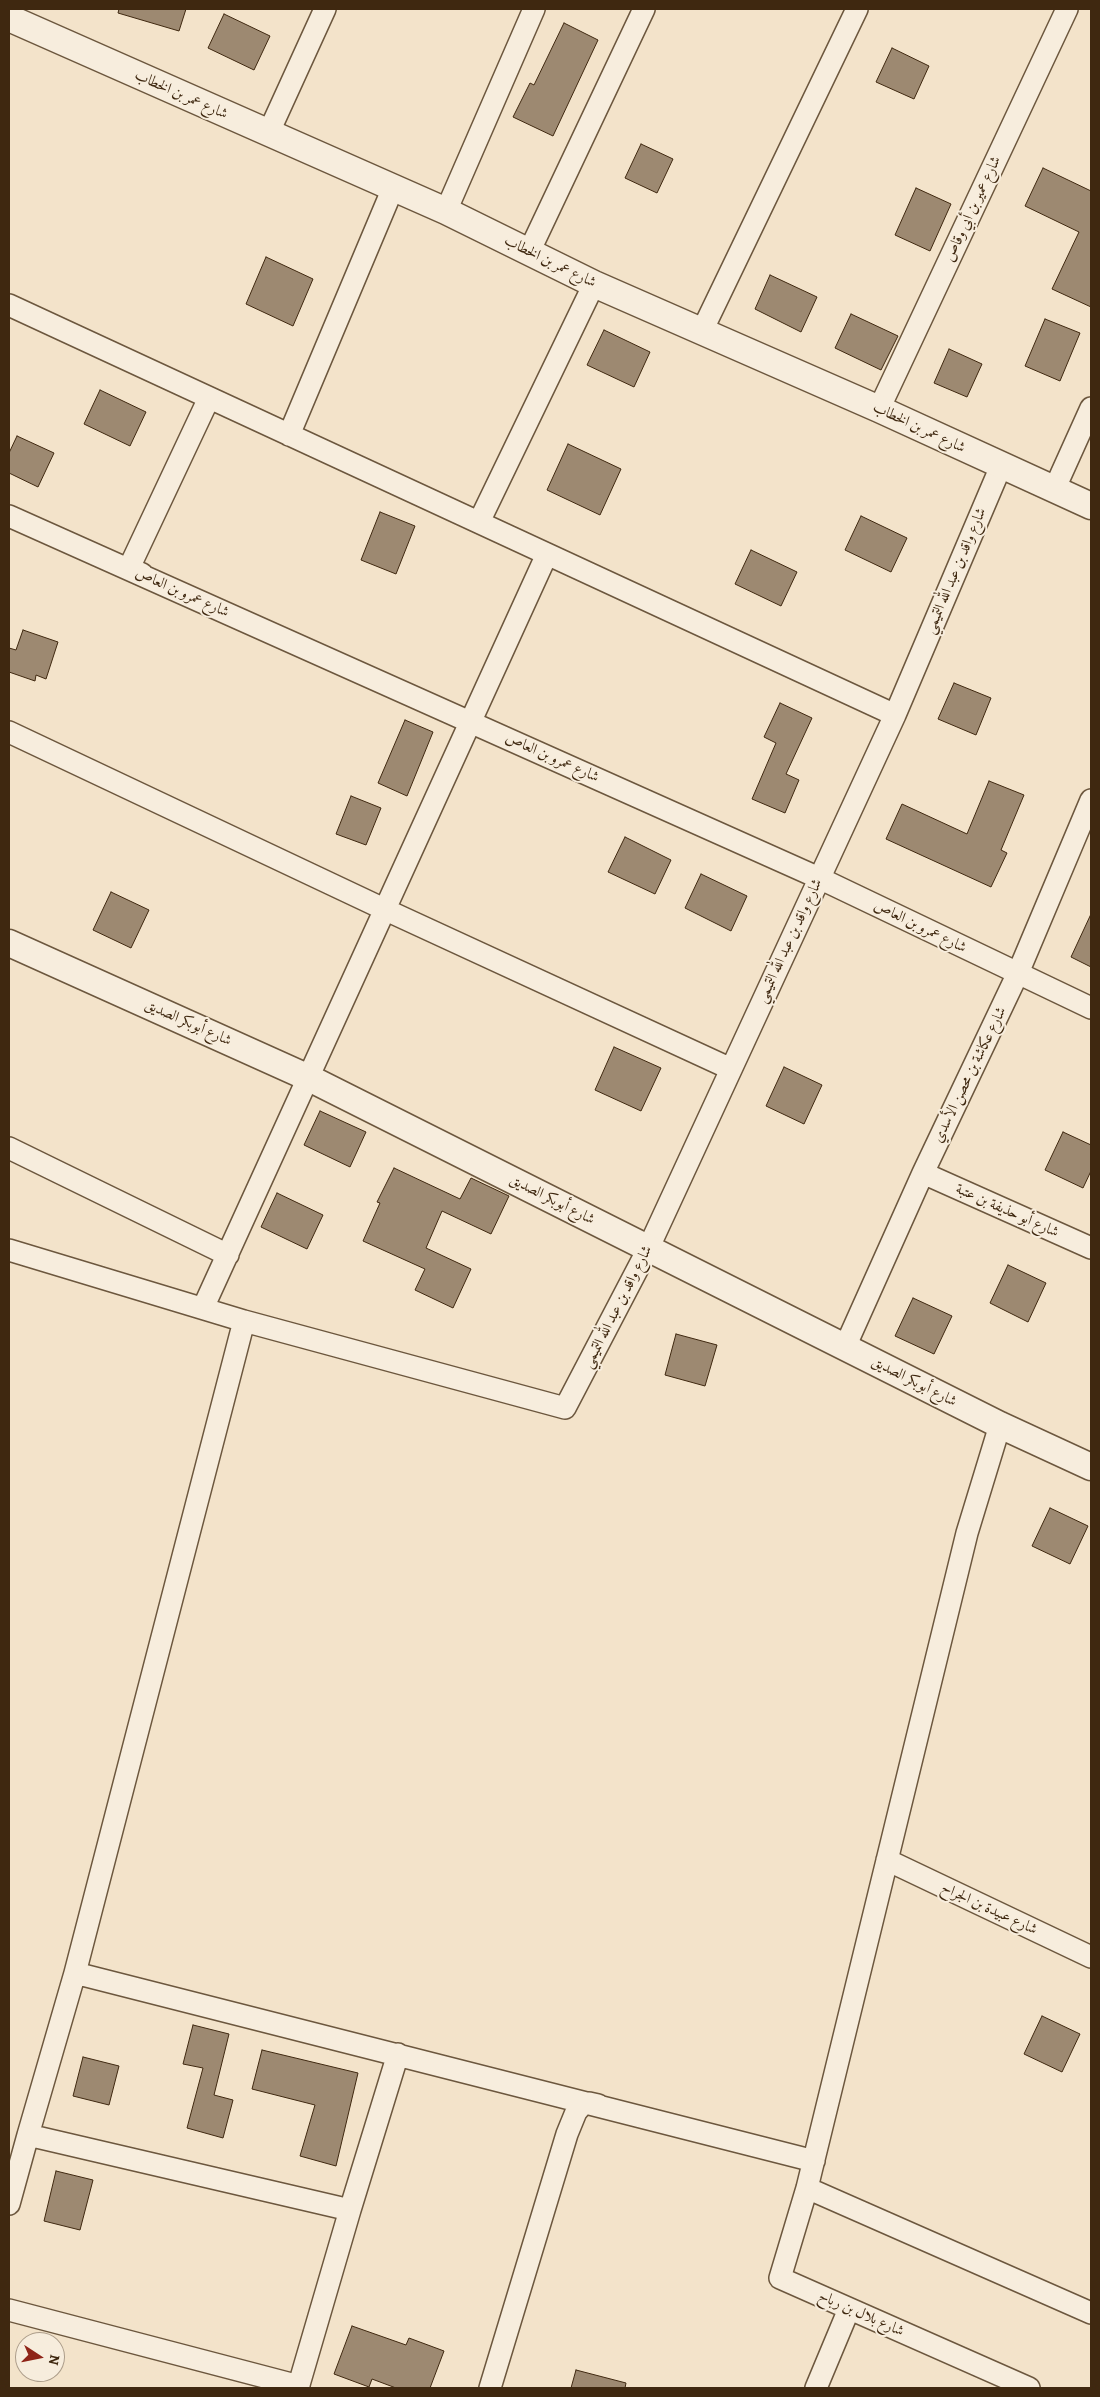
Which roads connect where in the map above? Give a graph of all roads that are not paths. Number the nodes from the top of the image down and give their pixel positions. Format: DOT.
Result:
graph roads {
  1 [pos="325,9"];
  2 [pos="534,9"];
  3 [pos="644,9"];
  4 [pos="857,9"];
  5 [pos="1067,9"];
  6 [pos="9,18"];
  7 [pos="268,134"];
  8 [pos="392,188"];
  9 [pos="446,211"];
  10 [pos="529,252"];
  11 [pos="594,284"];
  12 [pos="9,305"];
  13 [pos="702,331"];
  14 [pos="209,398"];
  15 [pos="1091,408"];
  16 [pos="879,409"];
  17 [pos="289,435"];
  18 [pos="1001,466"];
  19 [pos="1054,490"];
  20 [pos="1091,506"];
  21 [pos="9,516"];
  22 [pos="479,522"];
  23 [pos="547,554"];
  24 [pos="895,715"];
  25 [pos="467,720"];
  26 [pos="9,732"];
  27 [pos="1091,800"];
  28 [pos="819,878"];
  29 [pos="386,910"];
  30 [pos="9,942"];
  31 [pos="1018,974"];
  32 [pos="1091,1008"];
  33 [pos="731,1069"];
  34 [pos="309,1078"];
  35 [pos="9,1148"];
  36 [pos="923,1173"];
  37 [pos="1091,1248"];
  38 [pos="648,1249"];
  39 [pos="9,1250"];
  40 [pos="228,1255"];
  41 [pos="203,1308"];
  42 [pos="244,1320"];
  43 [pos="845,1347"];
  44 [pos="1000,1426"];
  45 [pos="1091,1467"];
  46 [pos="888,1860"];
  47 [pos="1091,1957"];
  48 [pos="75,1973"];
  49 [pos="398,2054"];
  50 [pos="28,2134"];
  51 [pos="814,2161"];
  52 [pos="807,2188"];
  53 [pos="9,2204"];
  54 [pos="350,2210"];
  55 [pos="849,2309"];
  56 [pos="9,2310"];
  57 [pos="1091,2313"];
  58 [pos="984,2379"];
  59 [pos="298,2387"];
  60 [pos="490,2388"];
  61 [pos="816,2388"];
  62 [pos="1029,2388"];
  1 -- 7 [label="street"];
  2 -- 9 [label="street"];
  3 -- 10 [label="street"];
  4 -- 13 [label="street"];
  5 -- 16 [label="street, شارع عمير بن أبي وقاص"];
  6 -- 7 [label="street, شارع عمر بن الخطاب"];
  7 -- 8 [label="street, شارع عمر بن الخطاب"];
  8 -- 9 [label="street, شارع عمر بن الخطاب"];
  8 -- 17 [label="street"];
  9 -- 10 [label="street, شارع عمر بن الخطاب"];
  10 -- 11 [label="street, شارع عمر بن الخطاب"];
  11 -- 13 [label="street, شارع عمر بن الخطاب"];
  11 -- 22 [label="street"];
  12 -- 14 [label="street"];
  13 -- 16 [label="street, شارع عمر بن الخطاب"];
  14 -- 17 [label="street"];
  14 -- 25 [label="street"];
  15 -- 19 [label="street"];
  16 -- 18 [label="street, شارع عمر بن الخطاب"];
  17 -- 22 [label="street"];
  18 -- 19 [label="street, شارع عمر بن الخطاب"];
  18 -- 24 [label="street, شارع واقد بن عبد الله التميمي"];
  19 -- 20 [label="street, شارع عمر بن الخطاب"];
  21 -- 25 [label="street, شارع عمرو بن العاص"];
  22 -- 23 [label="street"];
  23 -- 24 [label="street"];
  23 -- 25 [label="street"];
  24 -- 28 [label="street, شارع واقد بن عبد الله التميمي"];
  25 -- 28 [label="street, شارع عمرو بن العاص"];
  25 -- 29 [label="street"];
  26 -- 29 [label="street"];
  27 -- 31 [label="street, شارع عكاشة بن محصن الأسدي"];
  28 -- 31 [label="street, شارع عمرو بن العاص"];
  28 -- 33 [label="street, شارع واقد بن عبد الله التميمي"];
  29 -- 33 [label="street"];
  29 -- 34 [label="street"];
  30 -- 34 [label="street, شارع أبوبكر الصديق"];
  31 -- 32 [label="street, شارع عمرو بن العاص"];
  31 -- 36 [label="street, شارع عكاشة بن محصن الأسدي"];
  33 -- 38 [label="street, شارع واقد بن عبد الله التميمي"];
  34 -- 38 [label="street, شارع أبوبكر الصديق"];
  34 -- 40 [label="street"];
  35 -- 40 [label="street"];
  36 -- 37 [label="street, شارع أبو حذيفة بن عتبة"];
  36 -- 43 [label="street, شارع عكاشة بن محصن الأسدي"];
  38 -- 42 [label="street, شارع واقد بن عبد الله التميمي"];
  38 -- 43 [label="street, شارع أبوبكر الصديق"];
  39 -- 41 [label="street"];
  40 -- 41 [label="street"];
  41 -- 42 [label="street"];
  42 -- 48 [label="street"];
  43 -- 44 [label="street, شارع أبوبكر الصديق"];
  44 -- 45 [label="street, شارع أبوبكر الصديق"];
  44 -- 46 [label="street"];
  46 -- 47 [label="street, شارع عبيدة بن الجراح"];
  46 -- 51 [label="street"];
  48 -- 49 [label="street"];
  48 -- 50 [label="street"];
  49 -- 51 [label="street"];
  49 -- 54 [label="street"];
  50 -- 53 [label="street"];
  50 -- 54 [label="street"];
  51 -- 52 [label="street"];
  51 -- 60 [label="street"];
  52 -- 55 [label="street, شارع بلال بن رباح"];
  52 -- 57 [label="street"];
  54 -- 59 [label="street"];
  55 -- 58 [label="street, شارع بلال بن رباح"];
  55 -- 61 [label="street"];
  56 -- 59 [label="street"];
  58 -- 62 [label="street, شارع بلال بن رباح"];
}
